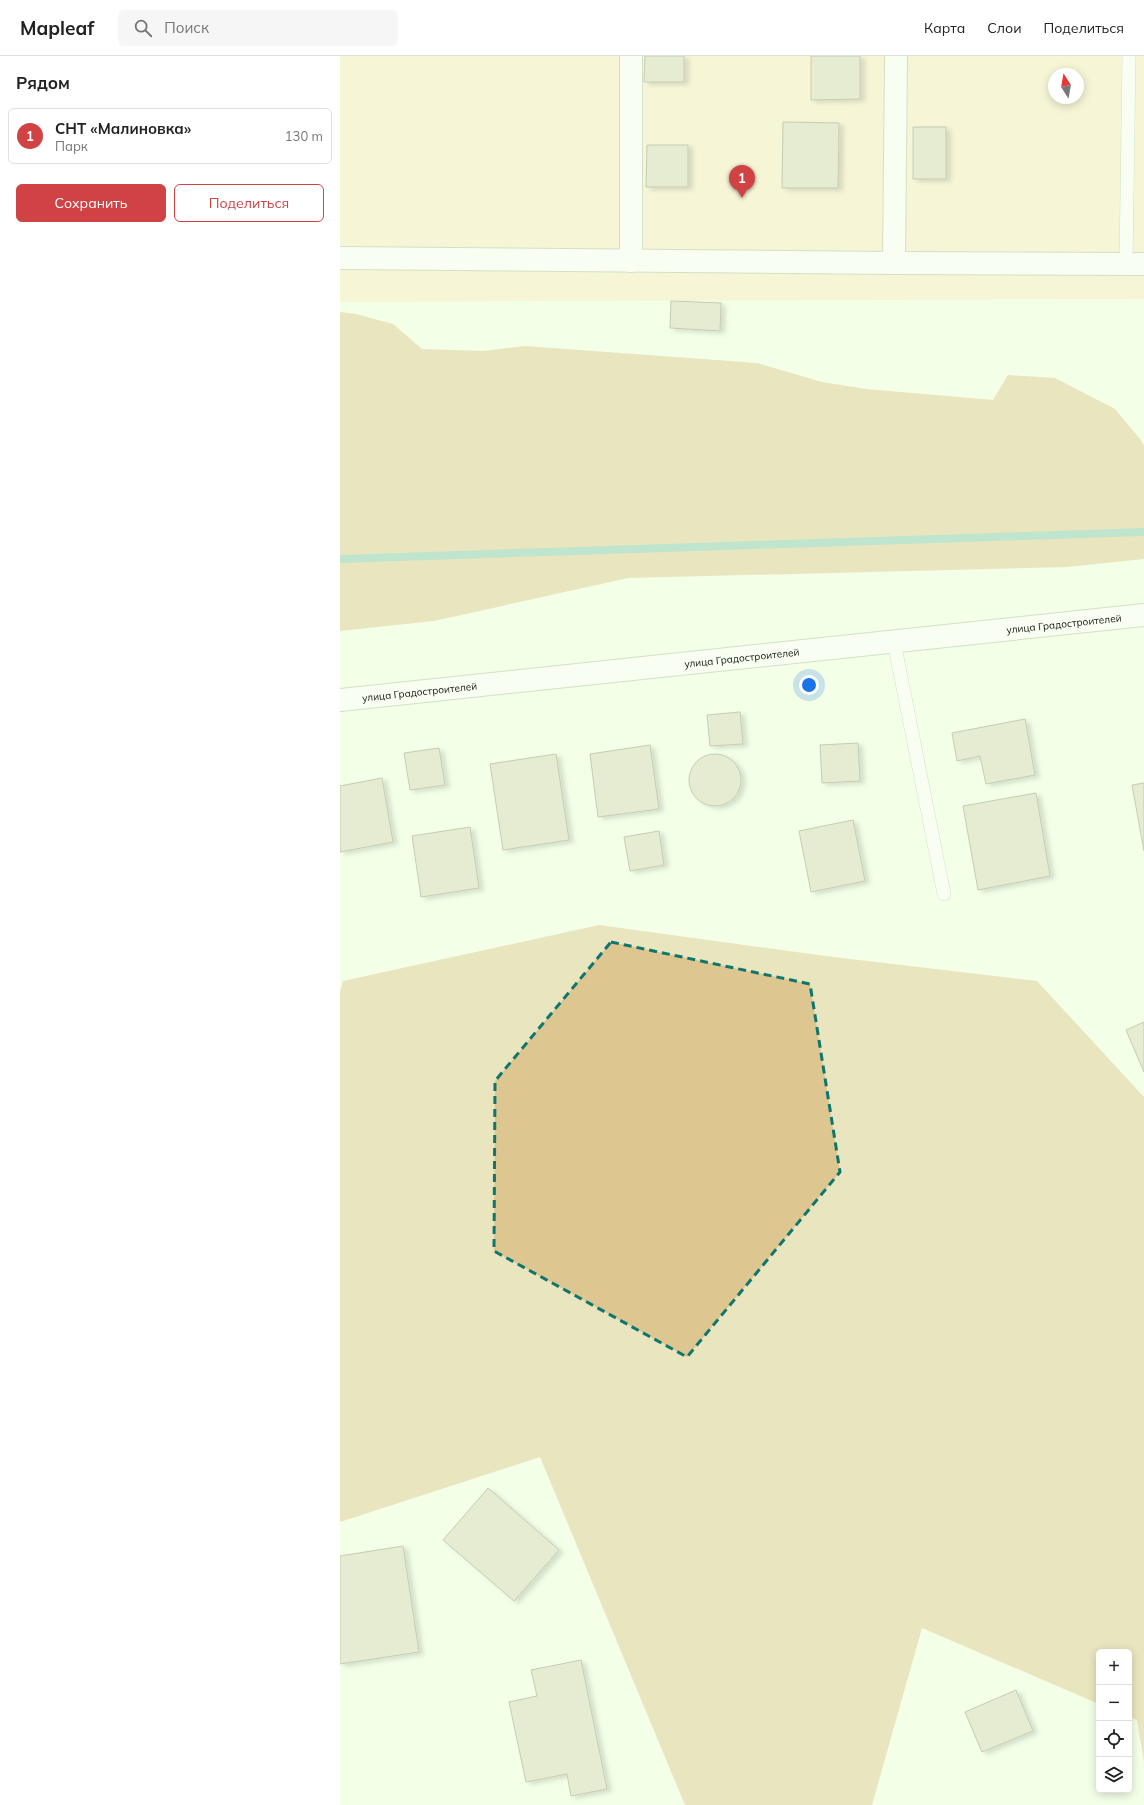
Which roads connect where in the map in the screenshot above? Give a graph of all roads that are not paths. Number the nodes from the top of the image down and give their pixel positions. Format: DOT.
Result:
graph roads {
  1 [pos="631,56"];
  2 [pos="896,56"];
  3 [pos="1129,56"];
  4 [pos="340,258"];
  5 [pos="631,261"];
  6 [pos="894,263"];
  7 [pos="1135,264"];
  8 [pos="1144,615"];
  9 [pos="894,642"];
  10 [pos="340,700"];
  11 [pos="944,894"];
  1 -- 5 [label="street"];
  2 -- 6 [label="street"];
  3 -- 7 [label="lane"];
  4 -- 5 [label="street"];
  5 -- 6 [label="street"];
  6 -- 7 [label="street"];
  8 -- 9 [label="street, улица Градостроителей"];
  9 -- 10 [label="street, улица Градостроителей"];
  9 -- 11 [label="lane"];
}
